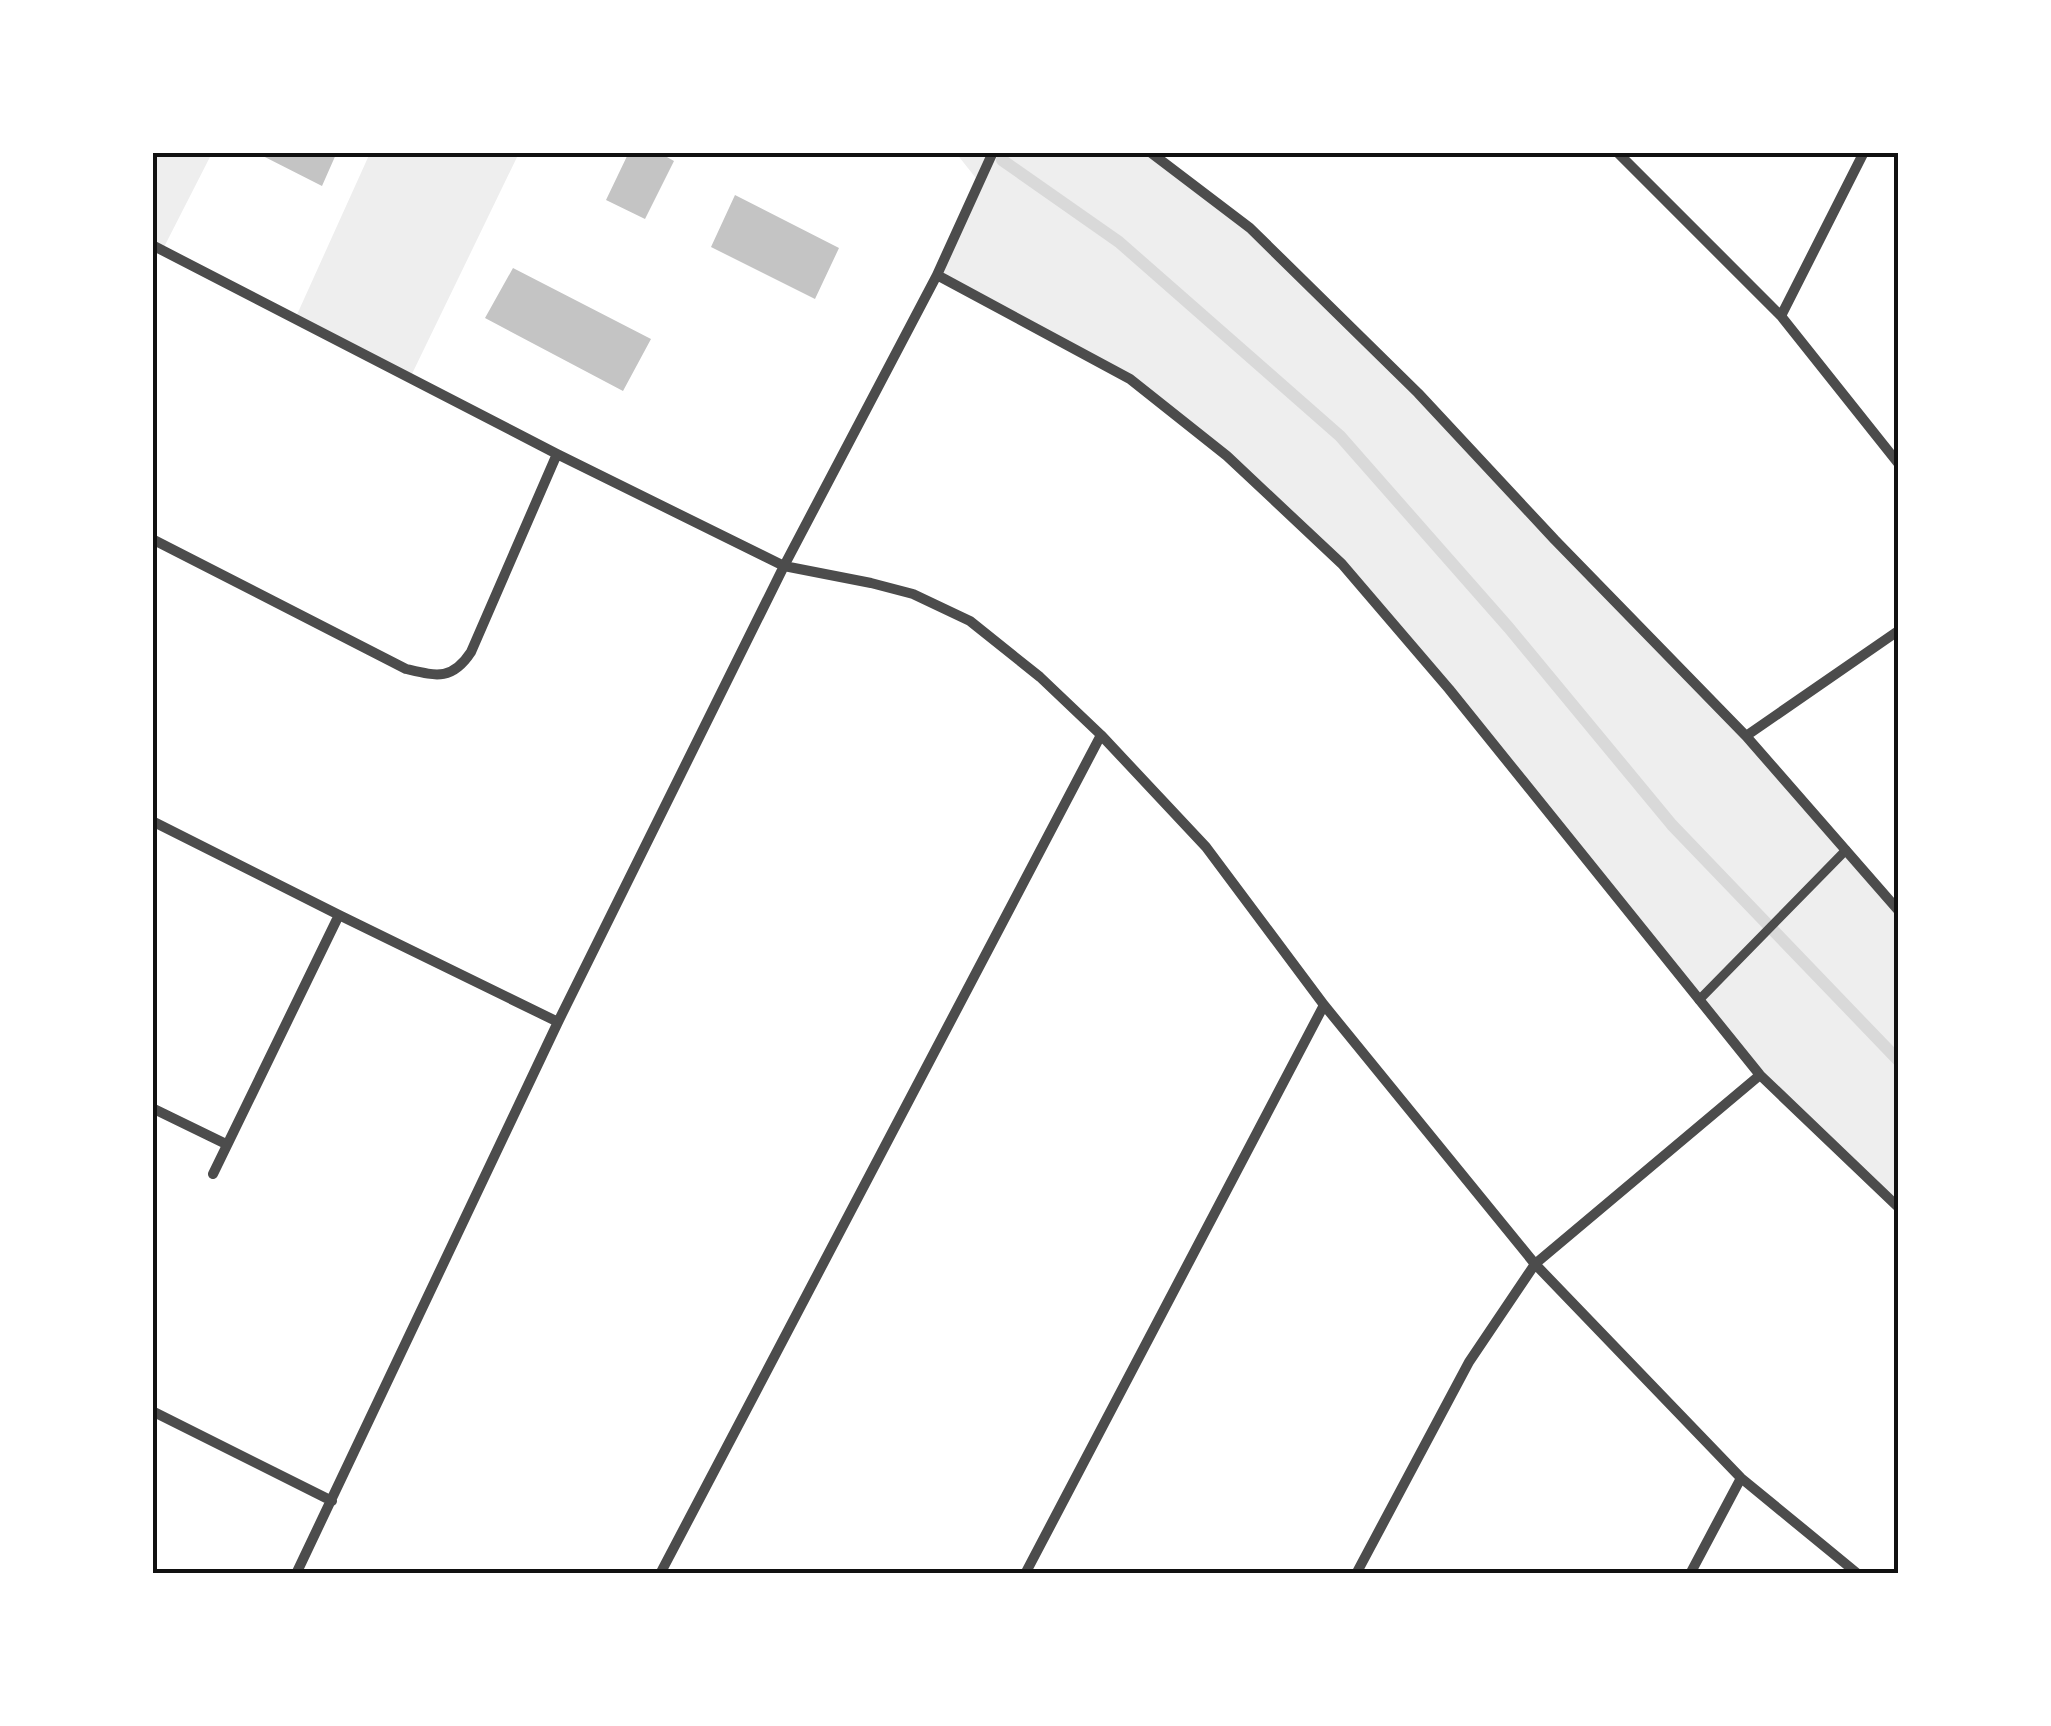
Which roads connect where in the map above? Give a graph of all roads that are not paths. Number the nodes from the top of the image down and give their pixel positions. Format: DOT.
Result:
graph roads {
  1 [pos="993,152"];
  2 [pos="1150,152"];
  3 [pos="1617,152"];
  4 [pos="1864,152"];
  5 [pos="152,246"];
  6 [pos="937,275"];
  7 [pos="1781,316"];
  8 [pos="557,454"];
  9 [pos="1898,464"];
  10 [pos="152,539"];
  11 [pos="784,566"];
  12 [pos="1898,631"];
  13 [pos="1101,735"];
  14 [pos="1746,736"];
  15 [pos="152,821"];
  16 [pos="1846,850"];
  17 [pos="1898,910"];
  18 [pos="339,915"];
  19 [pos="1700,1000"];
  20 [pos="1324,1005"];
  21 [pos="558,1022"];
  22 [pos="1760,1075"];
  23 [pos="152,1108"];
  24 [pos="226,1144"];
  25 [pos="213,1174"];
  26 [pos="1898,1207"];
  27 [pos="1535,1264"];
  28 [pos="152,1411"];
  29 [pos="1740,1478"];
  30 [pos="332,1502"];
  31 [pos="296,1574"];
  32 [pos="660,1574"];
  33 [pos="1025,1574"];
  34 [pos="1356,1574"];
  35 [pos="1690,1574"];
  36 [pos="1858,1574"];
  1 -- 6 [label="street"];
  2 -- 14 [label="street"];
  3 -- 7 [label="street"];
  4 -- 7 [label="street"];
  5 -- 8 [label="street"];
  6 -- 11 [label="street"];
  6 -- 19 [label="street"];
  7 -- 9 [label="street"];
  8 -- 10 [label="street"];
  8 -- 11 [label="street"];
  11 -- 13 [label="street"];
  11 -- 21 [label="street"];
  12 -- 14 [label="street"];
  13 -- 20 [label="street"];
  13 -- 32 [label="street"];
  14 -- 16 [label="street"];
  15 -- 18 [label="street"];
  16 -- 17 [label="street"];
  16 -- 19 [label="street"];
  18 -- 21 [label="street"];
  18 -- 24 [label="street"];
  19 -- 22 [label="street"];
  20 -- 27 [label="street"];
  20 -- 33 [label="street"];
  21 -- 30 [label="street"];
  22 -- 26 [label="street"];
  22 -- 27 [label="street"];
  23 -- 24 [label="street"];
  24 -- 25 [label="street"];
  27 -- 29 [label="street"];
  27 -- 34 [label="street"];
  28 -- 30 [label="street"];
  29 -- 35 [label="street"];
  29 -- 36 [label="street"];
  30 -- 31 [label="street"];
}
